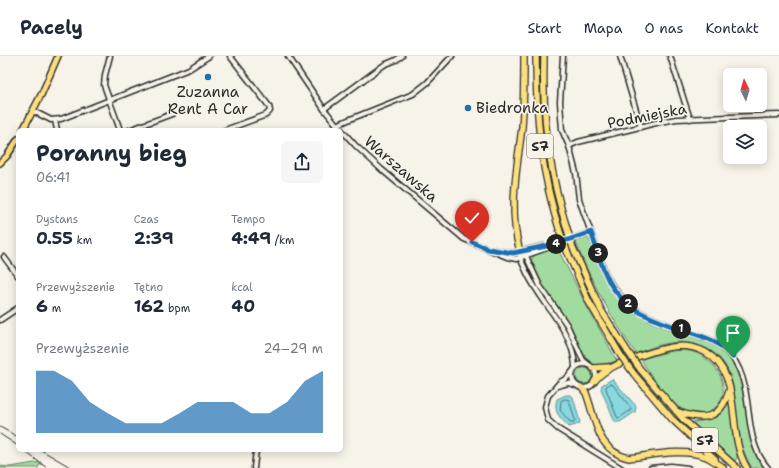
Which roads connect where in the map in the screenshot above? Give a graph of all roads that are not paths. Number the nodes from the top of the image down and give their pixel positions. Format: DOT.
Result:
graph roads {
  1 [pos="58,56"];
  2 [pos="110,56"];
  3 [pos="209,56"];
  4 [pos="230,56"];
  5 [pos="288,56"];
  6 [pos="402,56"];
  7 [pos="452,56"];
  8 [pos="524,56"];
  9 [pos="536,56"];
  10 [pos="544,56"];
  11 [pos="563,56"];
  12 [pos="620,56"];
  13 [pos="670,56"];
  14 [pos="109,101"];
  15 [pos="324,109"];
  16 [pos="33,111"];
  17 [pos="172,114"];
  18 [pos="779,115"];
  19 [pos="690,119"];
  20 [pos="55,120"];
  21 [pos="337,125"];
  22 [pos="641,127"];
  23 [pos="24,128"];
  24 [pos="57,128"];
  25 [pos="119,128"];
  26 [pos="134,128"];
  27 [pos="230,128"];
  28 [pos="340,128"];
  29 [pos="343,132"];
  30 [pos="16,142"];
  31 [pos="569,146"];
  32 [pos="0,163"];
  33 [pos="591,232"];
  34 [pos="556,244"];
  35 [pos="520,255"];
  36 [pos="526,256"];
  37 [pos="4,257"];
  38 [pos="16,273"];
  39 [pos="16,309"];
  40 [pos="0,320"];
  41 [pos="591,366"];
  42 [pos="616,366"];
  43 [pos="575,367"];
  44 [pos="572,372"];
  45 [pos="594,382"];
  46 [pos="555,387"];
  47 [pos="579,387"];
  48 [pos="729,389"];
  49 [pos="674,410"];
  50 [pos="256,452"];
  51 [pos="254,468"];
  52 [pos="621,468"];
  53 [pos="651,468"];
  54 [pos="688,468"];
  55 [pos="724,468"];
  56 [pos="737,468"];
  57 [pos="747,468"];
  58 [pos="768,468"];
  1 -- 16 [label="main road"];
  2 -- 14 [label="street"];
  3 -- 14 [label="street"];
  4 -- 27 [label="street"];
  5 -- 15 [label="street, Warszawska"];
  6 -- 15 [label="street"];
  7 -- 21 [label="street"];
  8 -- 35 [label="highway"];
  9 -- 55 [label="highway, S7, bridge"];
  10 -- 49 [label="highway, S7, bridge"];
  11 -- 31 [label="street"];
  12 -- 22 [label="street"];
  13 -- 19 [label="street"];
  14 -- 20 [label="street"];
  14 -- 25 [label="street"];
  15 -- 21 [label="street, Warszawska"];
  16 -- 20 [label="street"];
  16 -- 23 [label="main road"];
  17 -- 26 [label="street"];
  18 -- 19 [label="street, Podmiejska"];
  19 -- 22 [label="street, Podmiejska"];
  20 -- 24 [label="street"];
  21 -- 28 [label="street, Warszawska"];
  22 -- 31 [label="street, Podmiejska"];
  29 -- 35 [label="street, Warszawska"];
  30 -- 32 [label="main road"];
  31 -- 33 [label="street"];
  33 -- 34 [label="street"];
  33 -- 58 [label="street"];
  34 -- 35 [label="street, Warszawska"];
  34 -- 36 [label="street"];
  35 -- 36 [label="street"];
  35 -- 43 [label="street"];
  36 -- 41 [label="street"];
  37 -- 38 [label="street"];
  39 -- 40 [label="street"];
  41 -- 42 [label="highway"];
  41 -- 43 [label="street"];
  41 -- 45 [label="street"];
  42 -- 45 [label="highway"];
  42 -- 48 [label="highway"];
  43 -- 44 [label="street"];
  44 -- 46 [label="street"];
  44 -- 47 [label="street"];
  45 -- 47 [label="street"];
  46 -- 47 [label="street"];
  46 -- 52 [label="street"];
  47 -- 55 [label="highway"];
  48 -- 49 [label="highway"];
  48 -- 57 [label="highway"];
  49 -- 56 [label="highway, S7"];
  50 -- 51 [label="street"];
  53 -- 54 [label="street"];
}
